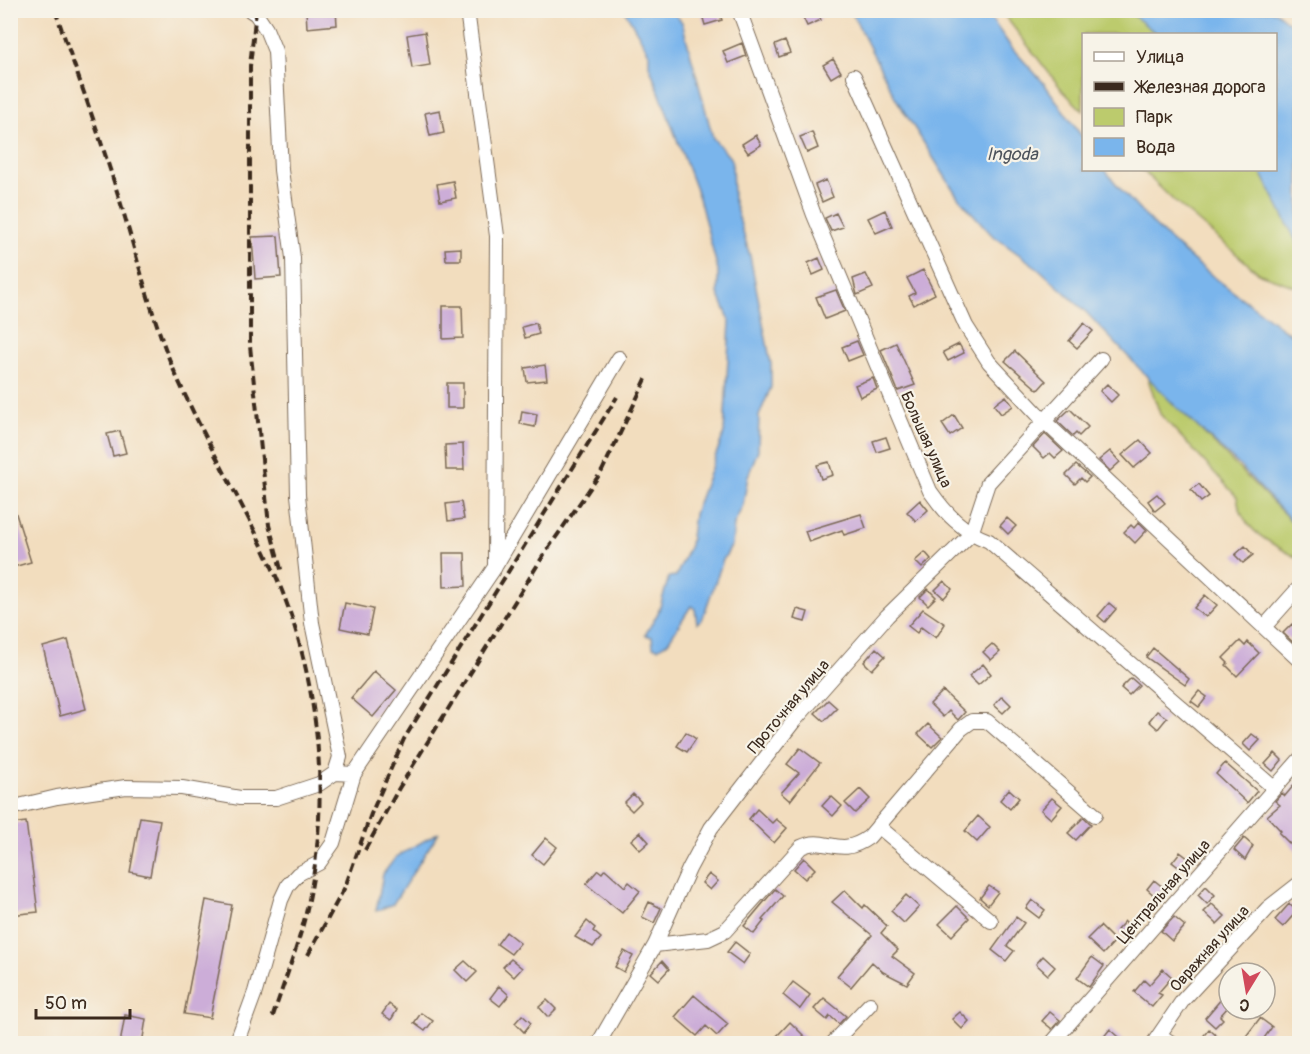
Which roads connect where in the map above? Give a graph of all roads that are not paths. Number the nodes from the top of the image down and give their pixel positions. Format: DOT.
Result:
graph roads {
  1 [pos="250,10"];
  2 [pos="466,10"];
  3 [pos="739,10"];
  4 [pos="854,76"];
  5 [pos="619,358"];
  6 [pos="1101,360"];
  7 [pos="1045,422"];
  8 [pos="971,534"];
  9 [pos="495,567"];
  10 [pos="1297,590"];
  11 [pos="1264,627"];
  12 [pos="1299,661"];
  13 [pos="1299,759"];
  14 [pos="335,773"];
  15 [pos="354,774"];
  16 [pos="1274,788"];
  17 [pos="10,808"];
  18 [pos="1095,815"];
  19 [pos="878,826"];
  20 [pos="1299,884"];
  21 [pos="1294,897"];
  22 [pos="991,921"];
  23 [pos="655,945"];
  24 [pos="870,1004"];
  25 [pos="1156,1039"];
  26 [pos="236,1044"];
  27 [pos="598,1044"];
  28 [pos="832,1044"];
  29 [pos="1051,1044"];
  30 [pos="1173,1044"];
  1 -- 14 [label="street"];
  2 -- 9 [label="street"];
  3 -- 8 [label="street, Большая улица"];
  4 -- 7 [label="street"];
  5 -- 9 [label="street"];
  6 -- 7 [label="street, Проточная улица"];
  7 -- 8 [label="street, Проточная улица"];
  7 -- 11 [label="street"];
  8 -- 16 [label="street, Большая улица"];
  8 -- 23 [label="street, Проточная улица"];
  9 -- 15 [label="street"];
  10 -- 11 [label="street"];
  11 -- 12 [label="street"];
  13 -- 16 [label="street, Центральная улица"];
  14 -- 15 [label="street"];
  14 -- 17 [label="street"];
  15 -- 26 [label="street"];
  16 -- 29 [label="street, Центральная улица"];
  18 -- 19 [label="street"];
  19 -- 22 [label="street"];
  19 -- 23 [label="street"];
  20 -- 21 [label="street, Овражная улица"];
  21 -- 25 [label="street, Овражная улица"];
  23 -- 27 [label="street, Проточная улица"];
  24 -- 28 [label="street"];
  25 -- 30 [label="street"];
}
